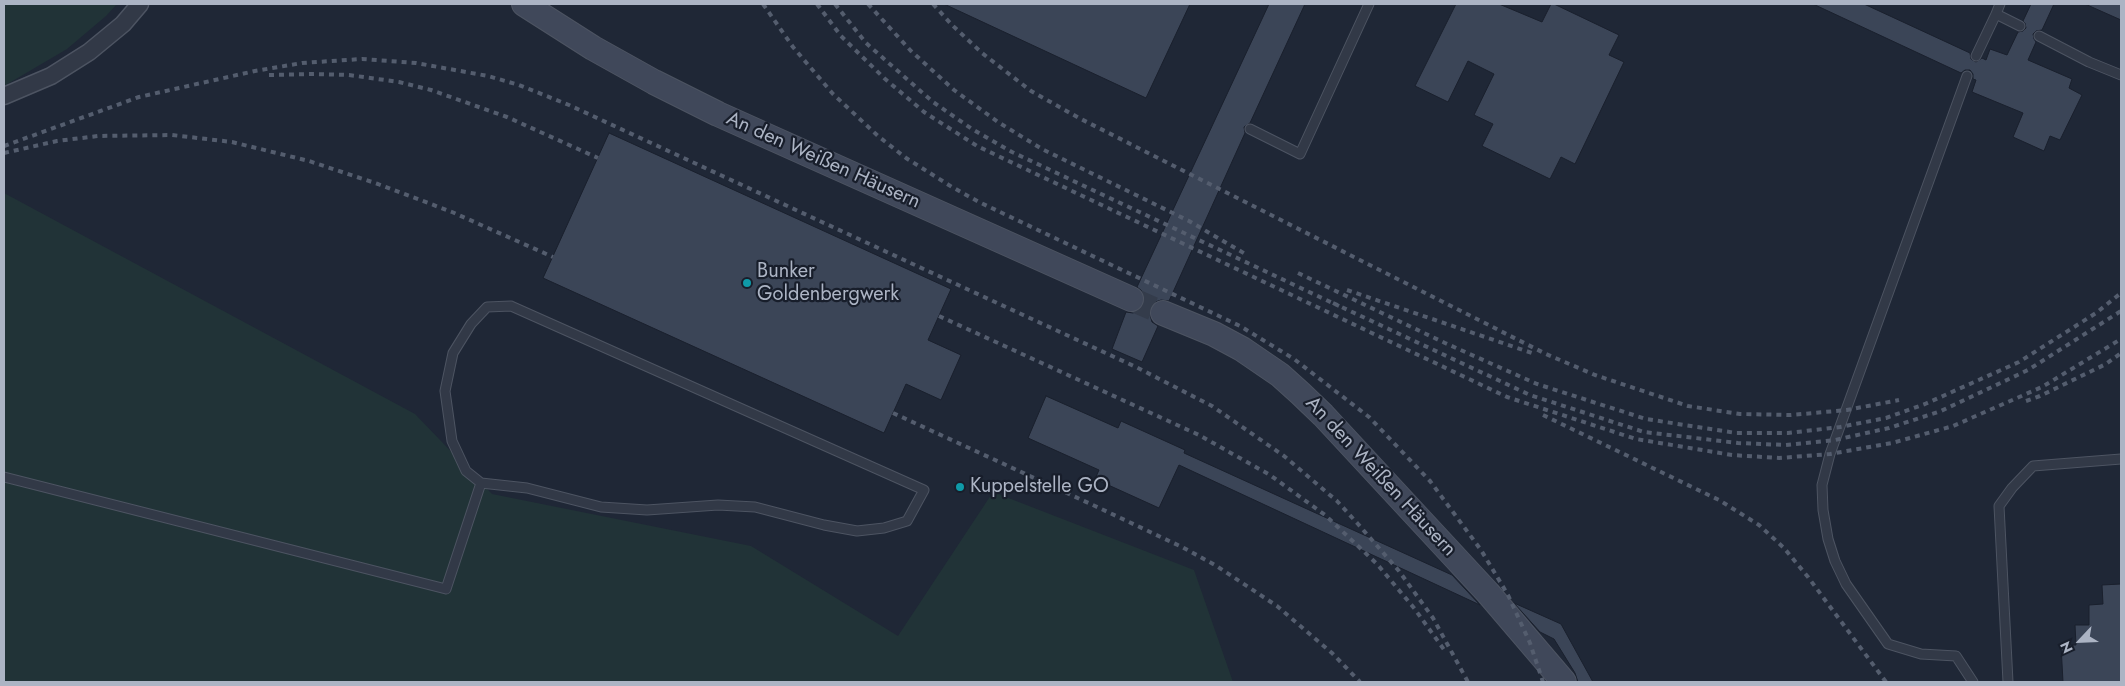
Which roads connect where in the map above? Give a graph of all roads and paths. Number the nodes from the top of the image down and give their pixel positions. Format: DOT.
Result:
graph roads {
  1 [pos="140,4"];
  2 [pos="524,4"];
  3 [pos="1369,4"];
  4 [pos="2000,4"];
  5 [pos="1996,14"];
  6 [pos="2020,26"];
  7 [pos="2039,36"];
  8 [pos="1976,56"];
  9 [pos="2121,75"];
  10 [pos="1967,76"];
  11 [pos="4,96"];
  12 [pos="1250,129"];
  13 [pos="1132,299"];
  14 [pos="1163,313"];
  15 [pos="2121,459"];
  16 [pos="4,477"];
  17 [pos="481,483"];
  18 [pos="1564,682"];
  19 [pos="1973,682"];
  20 [pos="2008,682"];
  1 -- 11 [label="street"];
  2 -- 13 [label="street, An den Weißen Häusern"];
  3 -- 12 [label="lane"];
  4 -- 5 [label="lane"];
  5 -- 6 [label="lane"];
  5 -- 8 [label="lane"];
  7 -- 9 [label="lane"];
  10 -- 19 [label="lane"];
  14 -- 18 [label="street, An den Weißen Häusern"];
  15 -- 20 [label="lane"];
  16 -- 17 [label="lane"];
  17 -- 17 [label="lane"];
}
